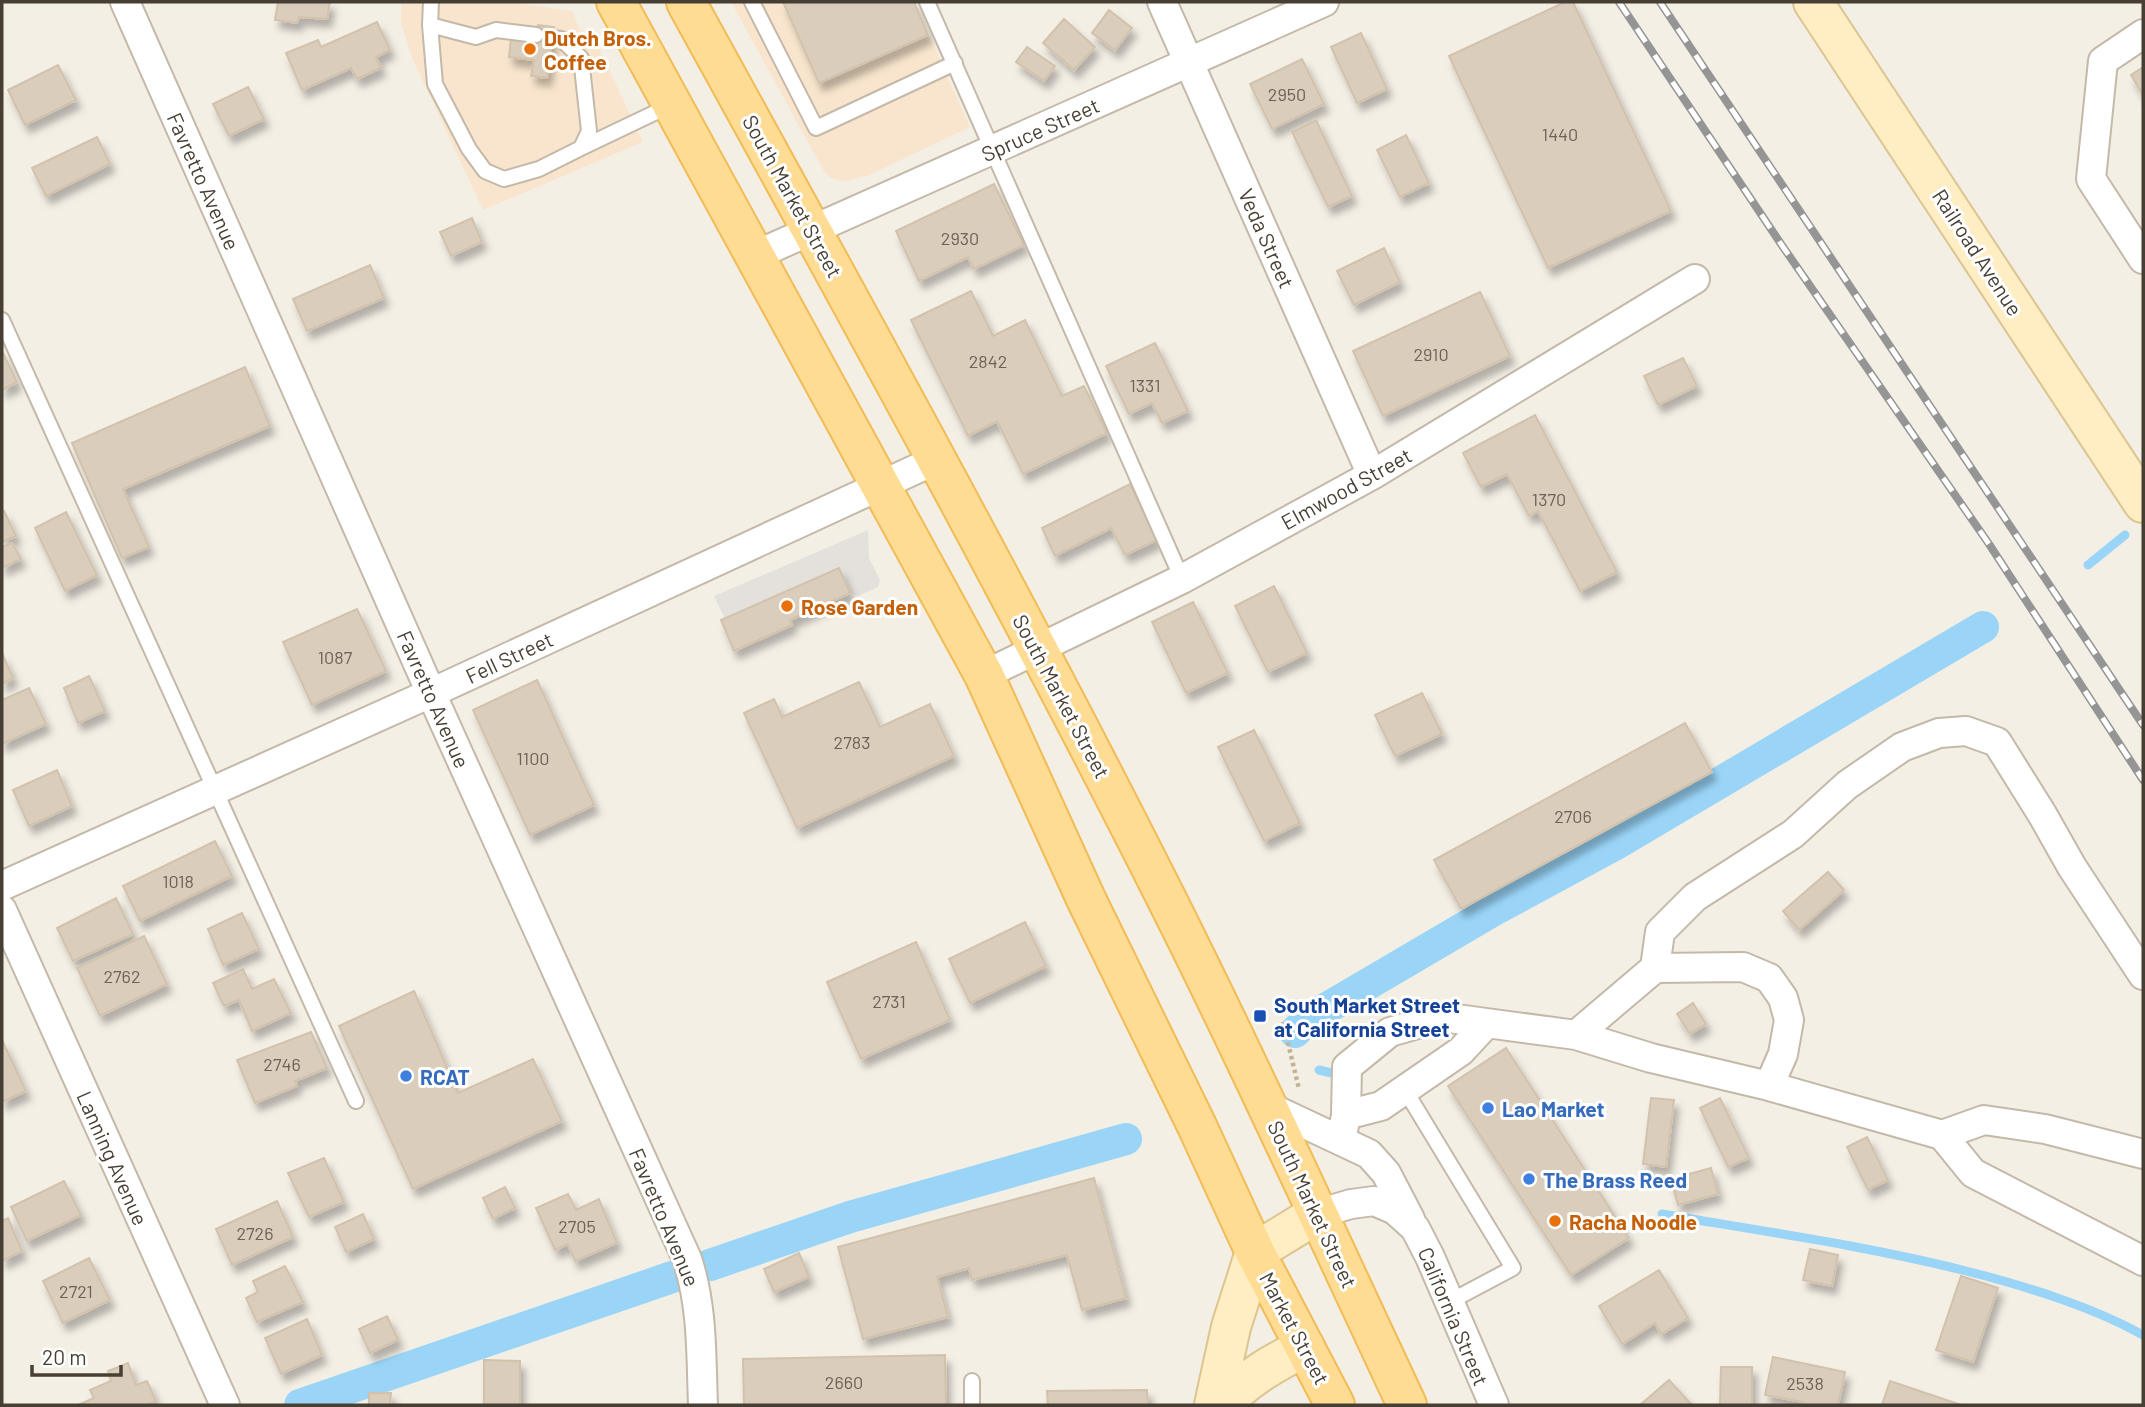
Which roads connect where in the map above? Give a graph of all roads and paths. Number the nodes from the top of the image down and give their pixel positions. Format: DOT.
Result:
graph roads {
  1 [pos="125,2"];
  2 [pos="431,2"];
  3 [pos="616,2"];
  4 [pos="686,2"];
  5 [pos="752,2"];
  6 [pos="927,2"];
  7 [pos="1163,2"];
  8 [pos="1324,2"];
  9 [pos="1813,2"];
  10 [pos="430,25"];
  11 [pos="2143,34"];
  12 [pos="536,35"];
  13 [pos="552,38"];
  14 [pos="1190,62"];
  15 [pos="955,63"];
  16 [pos="673,104"];
  17 [pos="581,148"];
  18 [pos="993,149"];
  19 [pos="812,230"];
  20 [pos="756,255"];
  21 [pos="2143,259"];
  22 [pos="1695,279"];
  23 [pos="2,320"];
  24 [pos="937,458"];
  25 [pos="1372,475"];
  26 [pos="882,485"];
  27 [pos="2143,503"];
  28 [pos="1182,579"];
  29 [pos="1038,650"];
  30 [pos="984,675"];
  31 [pos="431,694"];
  32 [pos="214,789"];
  33 [pos="2,886"];
  34 [pos="2,910"];
  35 [pos="1655,968"];
  36 [pos="2143,975"];
  37 [pos="1283,1021"];
  38 [pos="1486,1024"];
  39 [pos="1576,1035"];
  40 [pos="1769,1086"];
  41 [pos="1405,1090"];
  42 [pos="1283,1098"];
  43 [pos="356,1101"];
  44 [pos="1344,1128"];
  45 [pos="1942,1135"];
  46 [pos="2143,1154"];
  47 [pos="1317,1214"];
  48 [pos="1415,1228"];
  49 [pos="1255,1252"];
  50 [pos="2143,1261"];
  51 [pos="1449,1302"];
  52 [pos="1305,1347"];
  53 [pos="972,1381"];
  54 [pos="225,1405"];
  55 [pos="703,1405"];
  56 [pos="972,1405"];
  57 [pos="1214,1405"];
  58 [pos="1222,1405"];
  59 [pos="1335,1405"];
  60 [pos="1407,1405"];
  61 [pos="1493,1405"];
  1 -- 31 [label="street, Favretto Avenue"];
  2 -- 10 [label="lane"];
  3 -- 16 [label="main road"];
  4 -- 19 [label="main road, South Market Street"];
  5 -- 15 [label="lane"];
  6 -- 15 [label="lane"];
  7 -- 14 [label="street, Veda Street"];
  8 -- 14 [label="street, Spruce Street"];
  9 -- 27 [label="main road, Railroad Avenue"];
  10 -- 12 [label="lane"];
  10 -- 17 [label="lane"];
  11 -- 21 [label="street"];
  13 -- 17 [label="lane"];
  14 -- 18 [label="street, Spruce Street"];
  14 -- 25 [label="street, Veda Street"];
  15 -- 18 [label="lane"];
  16 -- 17 [label="lane"];
  16 -- 20 [label="main road"];
  18 -- 19 [label="street, Spruce Street"];
  18 -- 28 [label="lane"];
  19 -- 20 [label="street, Spruce Street"];
  19 -- 24 [label="main road, South Market Street"];
  20 -- 26 [label="main road"];
  22 -- 25 [label="street, Elmwood Street"];
  23 -- 32 [label="lane"];
  24 -- 26 [label="street, Fell Street"];
  24 -- 29 [label="main road, South Market Street"];
  25 -- 28 [label="street, Elmwood Street"];
  26 -- 30 [label="main road"];
  26 -- 31 [label="street, Fell Street"];
  28 -- 29 [label="street, Elmwood Street"];
  29 -- 30 [label="street, Elmwood Street"];
  29 -- 42 [label="main road, South Market Street"];
  30 -- 49 [label="main road"];
  31 -- 32 [label="street, Fell Street"];
  31 -- 55 [label="street, Favretto Avenue"];
  32 -- 33 [label="street, Fell Street"];
  32 -- 43 [label="lane"];
  34 -- 54 [label="street, Lanning Avenue"];
  35 -- 36 [label="street"];
  35 -- 39 [label="street"];
  35 -- 40 [label="street"];
  37 -- 42 [label="path"];
  38 -- 39 [label="street"];
  38 -- 41 [label="street"];
  38 -- 44 [label="street"];
  39 -- 40 [label="street"];
  40 -- 45 [label="street"];
  41 -- 44 [label="street"];
  41 -- 51 [label="lane"];
  42 -- 44 [label="street, California Street"];
  42 -- 47 [label="main road, South Market Street"];
  44 -- 48 [label="street, California Street"];
  45 -- 46 [label="street"];
  45 -- 50 [label="street"];
  47 -- 48 [label="street, California Street"];
  47 -- 49 [label="main road"];
  47 -- 60 [label="main road, South Market Street"];
  48 -- 51 [label="street, California Street"];
  49 -- 52 [label="main road, Market Street"];
  49 -- 57 [label="main road"];
  51 -- 61 [label="street, California Street"];
  52 -- 58 [label="main road"];
  52 -- 59 [label="main road, Market Street"];
  53 -- 56 [label="lane"];
}
